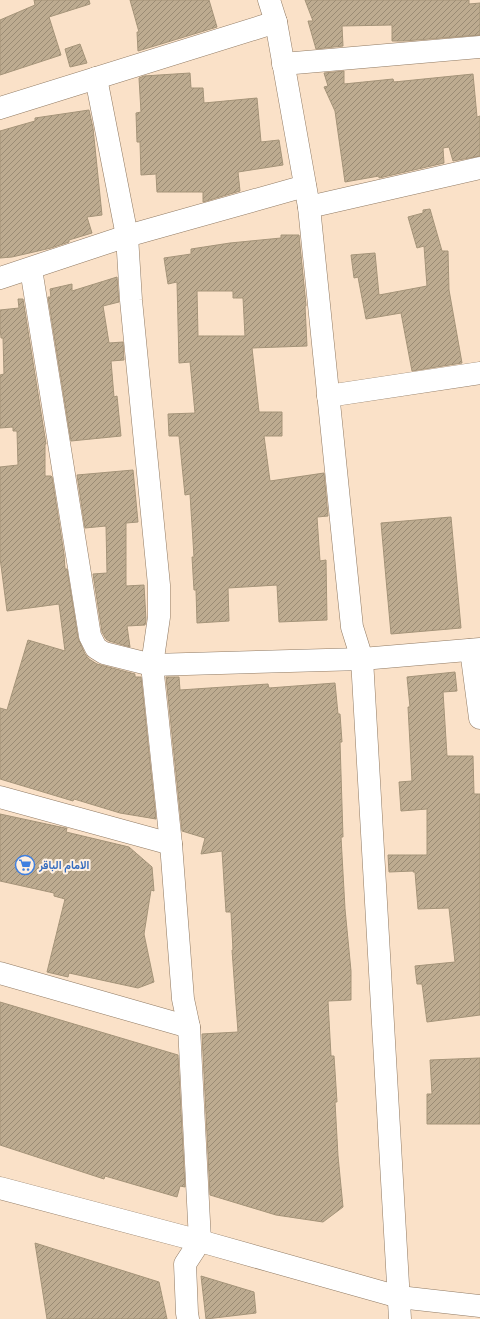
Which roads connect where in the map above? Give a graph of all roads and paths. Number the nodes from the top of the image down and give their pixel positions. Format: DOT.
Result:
graph roads {
  1 [pos="269,0"];
  2 [pos="276,22"];
  3 [pos="480,47"];
  4 [pos="283,64"];
  5 [pos="96,78"];
  6 [pos="0,108"];
  7 [pos="480,168"];
  8 [pos="305,186"];
  9 [pos="308,207"];
  10 [pos="127,236"];
  11 [pos="30,269"];
  12 [pos="0,278"];
  13 [pos="480,373"];
  14 [pos="328,396"];
  15 [pos="475,650"];
  16 [pos="362,659"];
  17 [pos="152,665"];
  18 [pos="480,718"];
  19 [pos="0,796"];
  20 [pos="171,844"];
  21 [pos="0,974"];
  22 [pos="189,1027"];
  23 [pos="0,1188"];
  24 [pos="200,1241"];
  25 [pos="399,1297"];
  26 [pos="480,1306"];
  27 [pos="188,1319"];
  28 [pos="400,1319"];
  1 -- 2 [label="street"];
  2 -- 4 [label="street"];
  2 -- 5 [label="street"];
  3 -- 4 [label="street"];
  4 -- 8 [label="street"];
  5 -- 6 [label="street"];
  5 -- 10 [label="street"];
  7 -- 9 [label="street"];
  8 -- 9 [label="street"];
  8 -- 10 [label="street"];
  9 -- 14 [label="street"];
  10 -- 11 [label="street"];
  10 -- 17 [label="street"];
  11 -- 12 [label="street"];
  11 -- 17 [label="street"];
  13 -- 14 [label="street"];
  14 -- 16 [label="street"];
  15 -- 16 [label="street"];
  15 -- 18 [label="street"];
  16 -- 17 [label="street"];
  16 -- 25 [label="street"];
  17 -- 20 [label="street"];
  19 -- 20 [label="street"];
  20 -- 22 [label="street"];
  21 -- 22 [label="street"];
  22 -- 24 [label="street"];
  23 -- 24 [label="street"];
  24 -- 25 [label="street"];
  24 -- 27 [label="street"];
  25 -- 26 [label="street"];
  25 -- 28 [label="street"];
}
